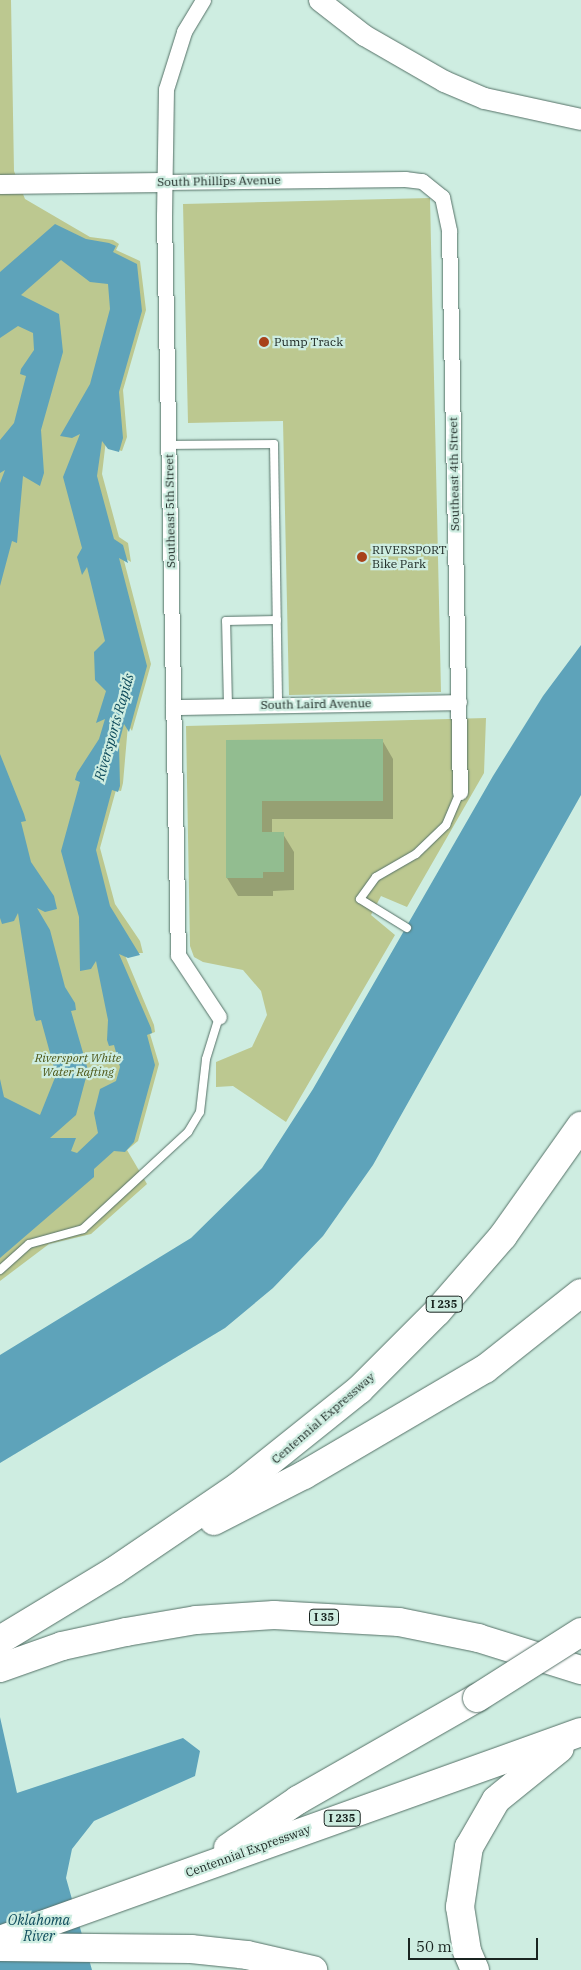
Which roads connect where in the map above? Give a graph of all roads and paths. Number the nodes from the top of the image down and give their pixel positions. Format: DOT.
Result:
graph roads {
  1 [pos="203,0"];
  2 [pos="319,0"];
  3 [pos="581,119"];
  4 [pos="164,182"];
  5 [pos="0,184"];
  6 [pos="436,190"];
  7 [pos="168,445"];
  8 [pos="277,620"];
  9 [pos="459,702"];
  10 [pos="278,705"];
  11 [pos="228,706"];
  12 [pos="174,707"];
  13 [pos="460,792"];
  14 [pos="407,928"];
  15 [pos="219,1017"];
  16 [pos="581,1126"];
  17 [pos="0,1270"];
  18 [pos="581,1293"];
  19 [pos="114,1571"];
  20 [pos="581,1632"];
  21 [pos="0,1640"];
  22 [pos="0,1668"];
  23 [pos="581,1670"];
  24 [pos="581,1732"];
  25 [pos="198,1869"];
  26 [pos="0,1940"];
  27 [pos="0,1947"];
  28 [pos="313,1970"];
  29 [pos="475,1970"];
  1 -- 4 [label="street, Southeast 5th Street"];
  2 -- 3 [label="main road"];
  4 -- 5 [label="street, South Phillips Avenue"];
  4 -- 6 [label="street, South Phillips Avenue"];
  4 -- 7 [label="street, Southeast 5th Street"];
  6 -- 9 [label="street, Southeast 4th Street"];
  7 -- 8 [label="lane"];
  7 -- 12 [label="street, Southeast 5th Street"];
  8 -- 10 [label="lane"];
  8 -- 11 [label="lane"];
  9 -- 10 [label="street, South Laird Avenue"];
  9 -- 13 [label="street, Southeast 4th Street"];
  10 -- 11 [label="street, South Laird Avenue"];
  11 -- 12 [label="street, South Laird Avenue"];
  12 -- 15 [label="street, Southeast 5th Street"];
  13 -- 14 [label="lane"];
  15 -- 17 [label="lane"];
  16 -- 19 [label="highway, Centennial Expressway / I 235"];
  18 -- 19 [label="highway"];
  19 -- 21 [label="highway, Centennial Expressway / I 235"];
  20 -- 25 [label="highway, bridge"];
  22 -- 23 [label="highway, I 35"];
  24 -- 25 [label="highway, Centennial Expressway / I 235"];
  24 -- 29 [label="highway"];
  25 -- 26 [label="highway, Centennial Expressway / I 235"];
  27 -- 28 [label="highway"];
}
